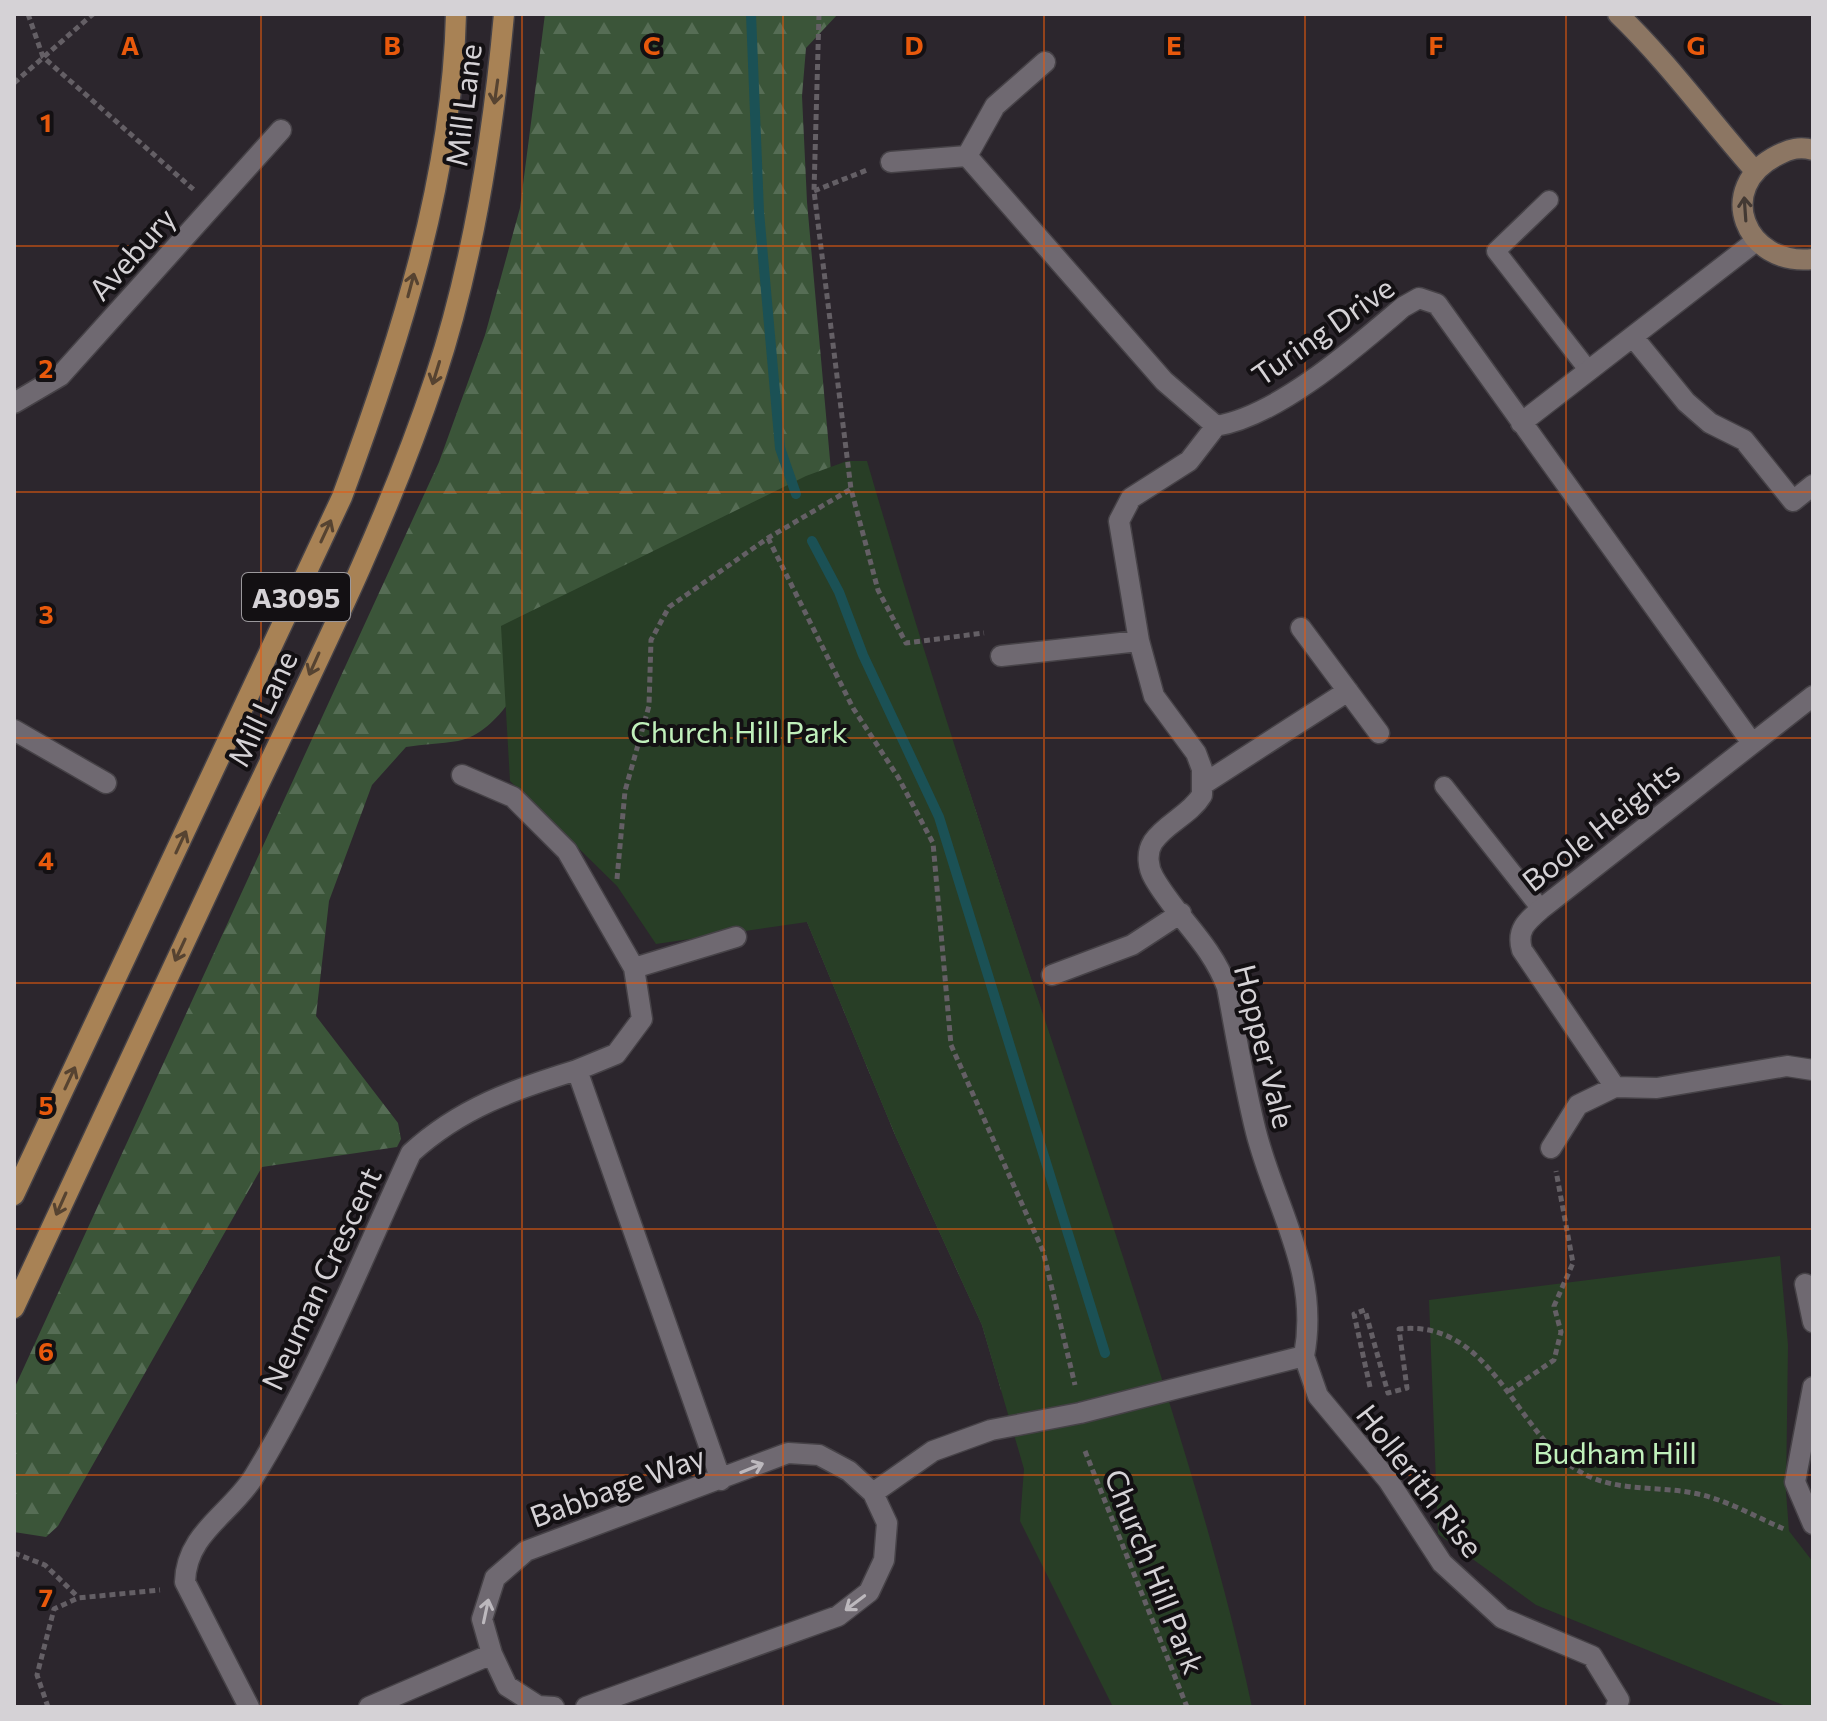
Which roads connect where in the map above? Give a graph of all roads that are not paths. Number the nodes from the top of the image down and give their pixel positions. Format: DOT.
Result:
graph roads {
  1 [pos="456,14"];
  2 [pos="504,14"];
  3 [pos="1618,14"];
  4 [pos="1045,62"];
  5 [pos="281,130"];
  6 [pos="1813,150"];
  7 [pos="967,156"];
  8 [pos="891,162"];
  9 [pos="1755,171"];
  10 [pos="1549,200"];
  11 [pos="1756,241"];
  12 [pos="1813,259"];
  13 [pos="1633,337"];
  14 [pos="1589,371"];
  15 [pos="14,403"];
  16 [pos="1521,423"];
  17 [pos="1216,426"];
  18 [pos="1813,485"];
  19 [pos="1301,628"];
  20 [pos="1139,641"];
  21 [pos="1001,656"];
  22 [pos="1348,691"];
  23 [pos="1813,696"];
  24 [pos="14,730"];
  25 [pos="1379,733"];
  26 [pos="1752,743"];
  27 [pos="462,775"];
  28 [pos="106,783"];
  29 [pos="1202,785"];
  30 [pos="1444,786"];
  31 [pos="1541,909"];
  32 [pos="1181,913"];
  33 [pos="736,937"];
  34 [pos="634,968"];
  35 [pos="1052,975"];
  36 [pos="577,1070"];
  37 [pos="1813,1070"];
  38 [pos="1615,1087"];
  39 [pos="1551,1148"];
  40 [pos="14,1195"];
  41 [pos="1805,1284"];
  42 [pos="14,1308"];
  43 [pos="1813,1322"];
  44 [pos="1304,1356"];
  45 [pos="1813,1387"];
  46 [pos="721,1480"];
  47 [pos="873,1493"];
  48 [pos="1813,1524"];
  49 [pos="492,1654"];
  50 [pos="640,1698"];
  51 [pos="249,1707"];
  52 [pos="369,1707"];
  53 [pos="554,1707"];
  54 [pos="586,1707"];
  55 [pos="1616,1707"];
  40 -- 1 [label="main road, Mill Lane / A3095, one-way"];
  2 -- 42 [label="main road, Mill Lane / A3095, one-way"];
  3 -- 9 [label="street"];
  4 -- 7 [label="street"];
  5 -- 15 [label="street, Avebury"];
  6 -- 9 [label="street"];
  7 -- 8 [label="street"];
  7 -- 17 [label="street"];
  11 -- 9 [label="street, one-way"];
  10 -- 14 [label="lane"];
  11 -- 12 [label="street"];
  11 -- 13 [label="street"];
  13 -- 14 [label="street"];
  13 -- 18 [label="street"];
  14 -- 16 [label="street"];
  16 -- 17 [label="street, Turing Drive"];
  16 -- 26 [label="street"];
  17 -- 20 [label="street"];
  19 -- 22 [label="street"];
  20 -- 21 [label="street"];
  20 -- 29 [label="street"];
  22 -- 25 [label="street"];
  22 -- 29 [label="street, Hopper Vale"];
  23 -- 26 [label="street, Boole Heights"];
  24 -- 28 [label="street"];
  26 -- 31 [label="street, Boole Heights"];
  27 -- 34 [label="street, Neuman Crescent"];
  29 -- 32 [label="street, Hopper Vale"];
  30 -- 31 [label="lane"];
  31 -- 38 [label="street, Boole Heights"];
  32 -- 35 [label="street"];
  32 -- 44 [label="street, Hopper Vale"];
  33 -- 34 [label="street"];
  34 -- 36 [label="street, Neuman Crescent"];
  36 -- 46 [label="street"];
  36 -- 51 [label="street, Neuman Crescent"];
  37 -- 38 [label="street"];
  38 -- 39 [label="street"];
  41 -- 43 [label="street"];
  44 -- 47 [label="street"];
  44 -- 55 [label="street, Hollerith Rise"];
  45 -- 48 [label="street"];
  46 -- 47 [label="street, Babbage Way, one-way"];
  49 -- 46 [label="street, Babbage Way, one-way"];
  47 -- 50 [label="street, one-way"];
  49 -- 52 [label="street"];
  49 -- 53 [label="street, Babbage Way"];
  50 -- 54 [label="street"];
}
